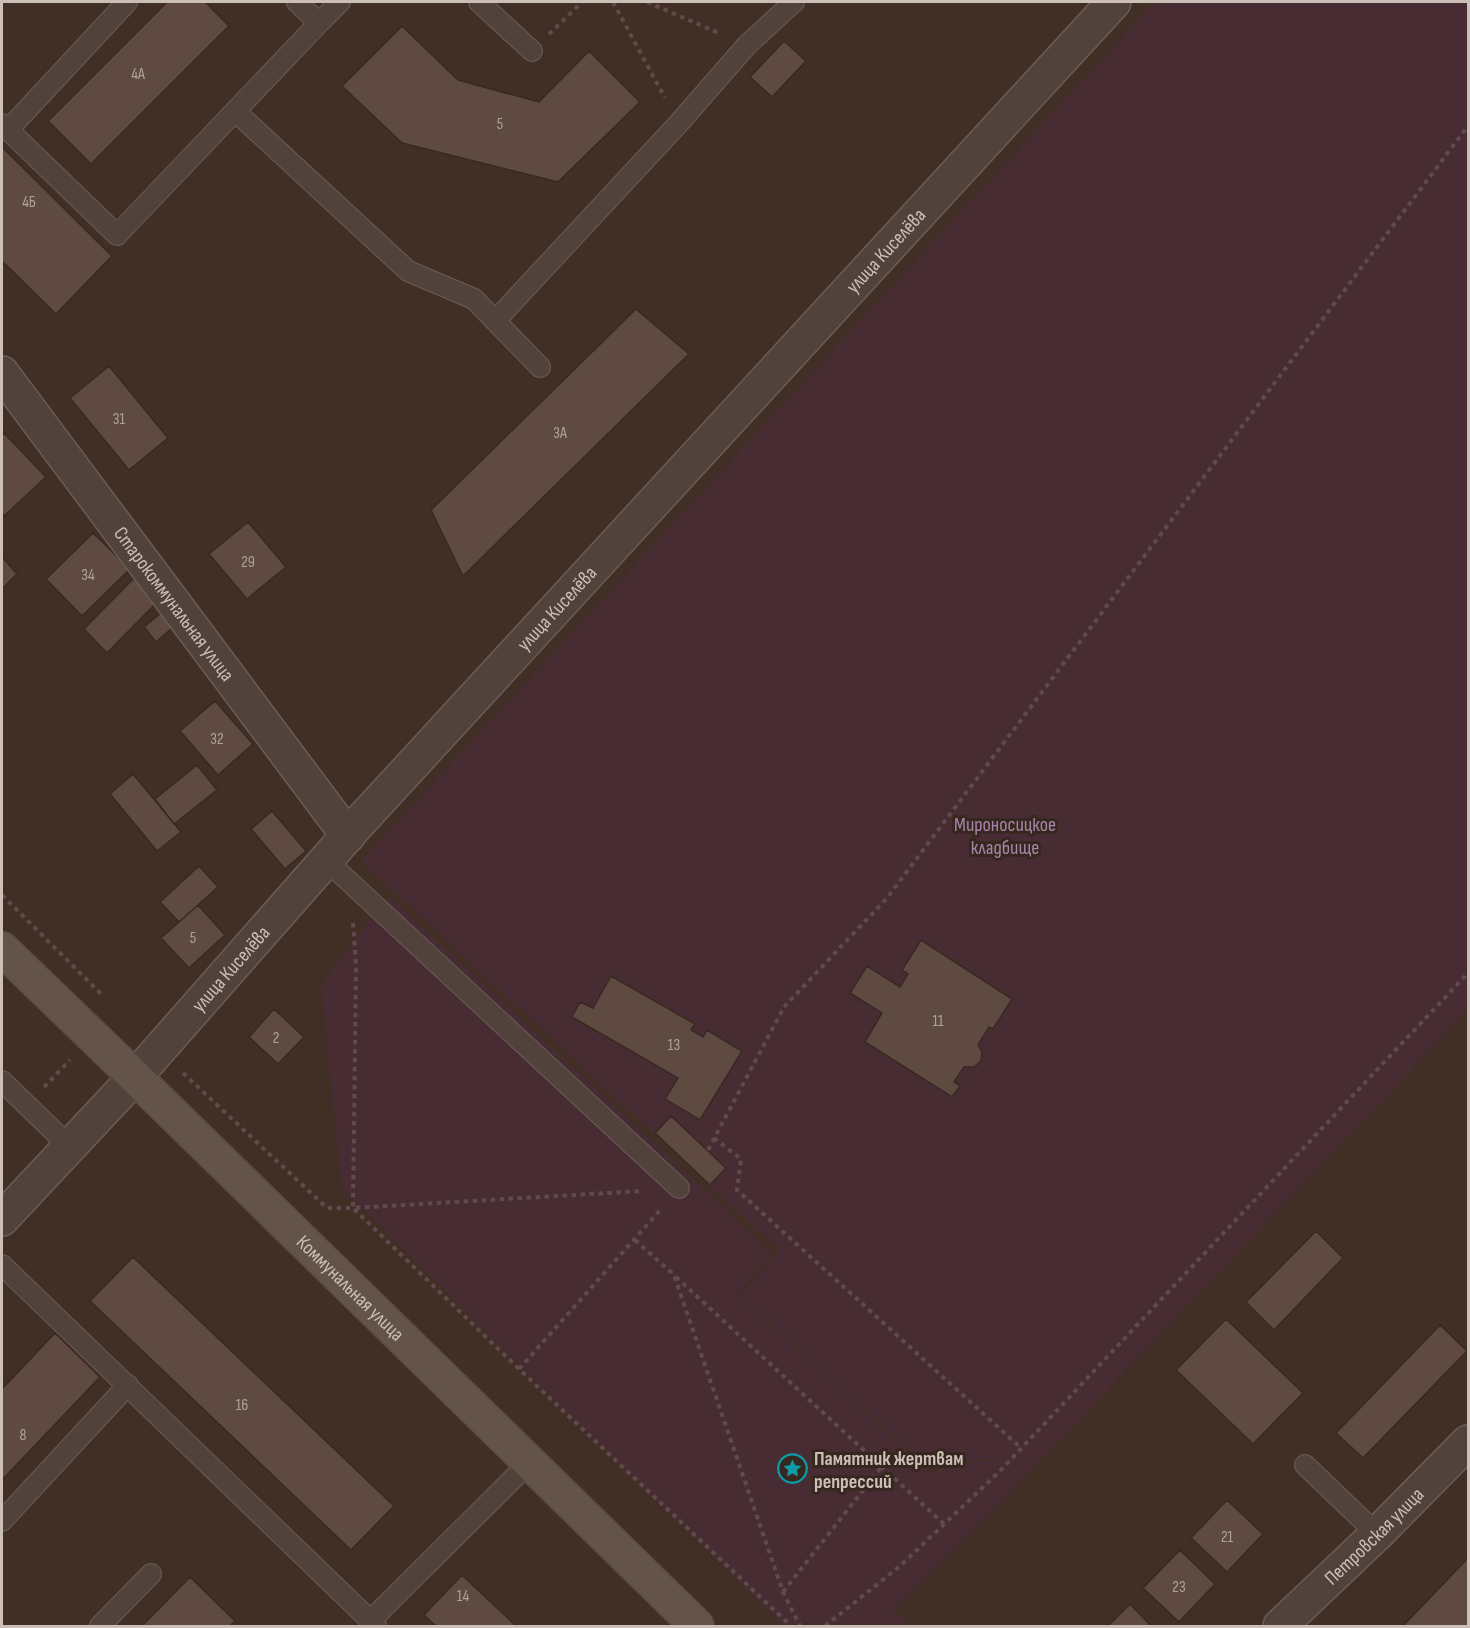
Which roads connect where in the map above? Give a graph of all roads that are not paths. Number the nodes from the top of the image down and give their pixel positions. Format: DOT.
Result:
graph roads {
  1 [pos="127,2"];
  2 [pos="297,2"];
  3 [pos="340,2"];
  4 [pos="479,2"];
  5 [pos="794,2"];
  6 [pos="1114,2"];
  7 [pos="319,23"];
  8 [pos="532,51"];
  9 [pos="235,111"];
  10 [pos="5,127"];
  11 [pos="495,321"];
  12 [pos="540,367"];
  13 [pos="2,373"];
  14 [pos="348,836"];
  15 [pos="327,861"];
  16 [pos="2,949"];
  17 [pos="135,1077"];
  18 [pos="2,1081"];
  19 [pos="69,1146"];
  20 [pos="679,1188"];
  21 [pos="2,1219"];
  22 [pos="2,1265"];
  23 [pos="128,1385"];
  24 [pos="1468,1442"];
  25 [pos="529,1463"];
  26 [pos="1305,1465"];
  27 [pos="2,1521"];
  28 [pos="1377,1534"];
  29 [pos="151,1574"];
  30 [pos="373,1624"];
  31 [pos="100,1626"];
  32 [pos="697,1626"];
  33 [pos="1280,1626"];
  1 -- 10 [label="lane"];
  2 -- 7 [label="lane"];
  3 -- 7 [label="lane"];
  4 -- 8 [label="lane"];
  5 -- 11 [label="lane"];
  6 -- 14 [label="street, улица Киселёва"];
  7 -- 9 [label="lane"];
  9 -- 10 [label="lane"];
  9 -- 11 [label="lane"];
  11 -- 12 [label="lane"];
  13 -- 14 [label="street, Старокоммунальная улица"];
  14 -- 15 [label="street, улица Киселёва"];
  15 -- 17 [label="street, улица Киселёва"];
  15 -- 20 [label="lane"];
  16 -- 17 [label="main road, Коммунальная улица"];
  17 -- 19 [label="street, улица Киселёва"];
  17 -- 25 [label="main road, Коммунальная улица"];
  18 -- 19 [label="lane"];
  19 -- 21 [label="street, улица Киселёва"];
  22 -- 23 [label="lane"];
  23 -- 27 [label="lane"];
  23 -- 30 [label="lane"];
  24 -- 28 [label="street, Петровская улица"];
  25 -- 30 [label="lane"];
  25 -- 32 [label="main road, Коммунальная улица"];
  26 -- 28 [label="lane"];
  28 -- 33 [label="street, Петровская улица"];
  29 -- 31 [label="lane"];
}
